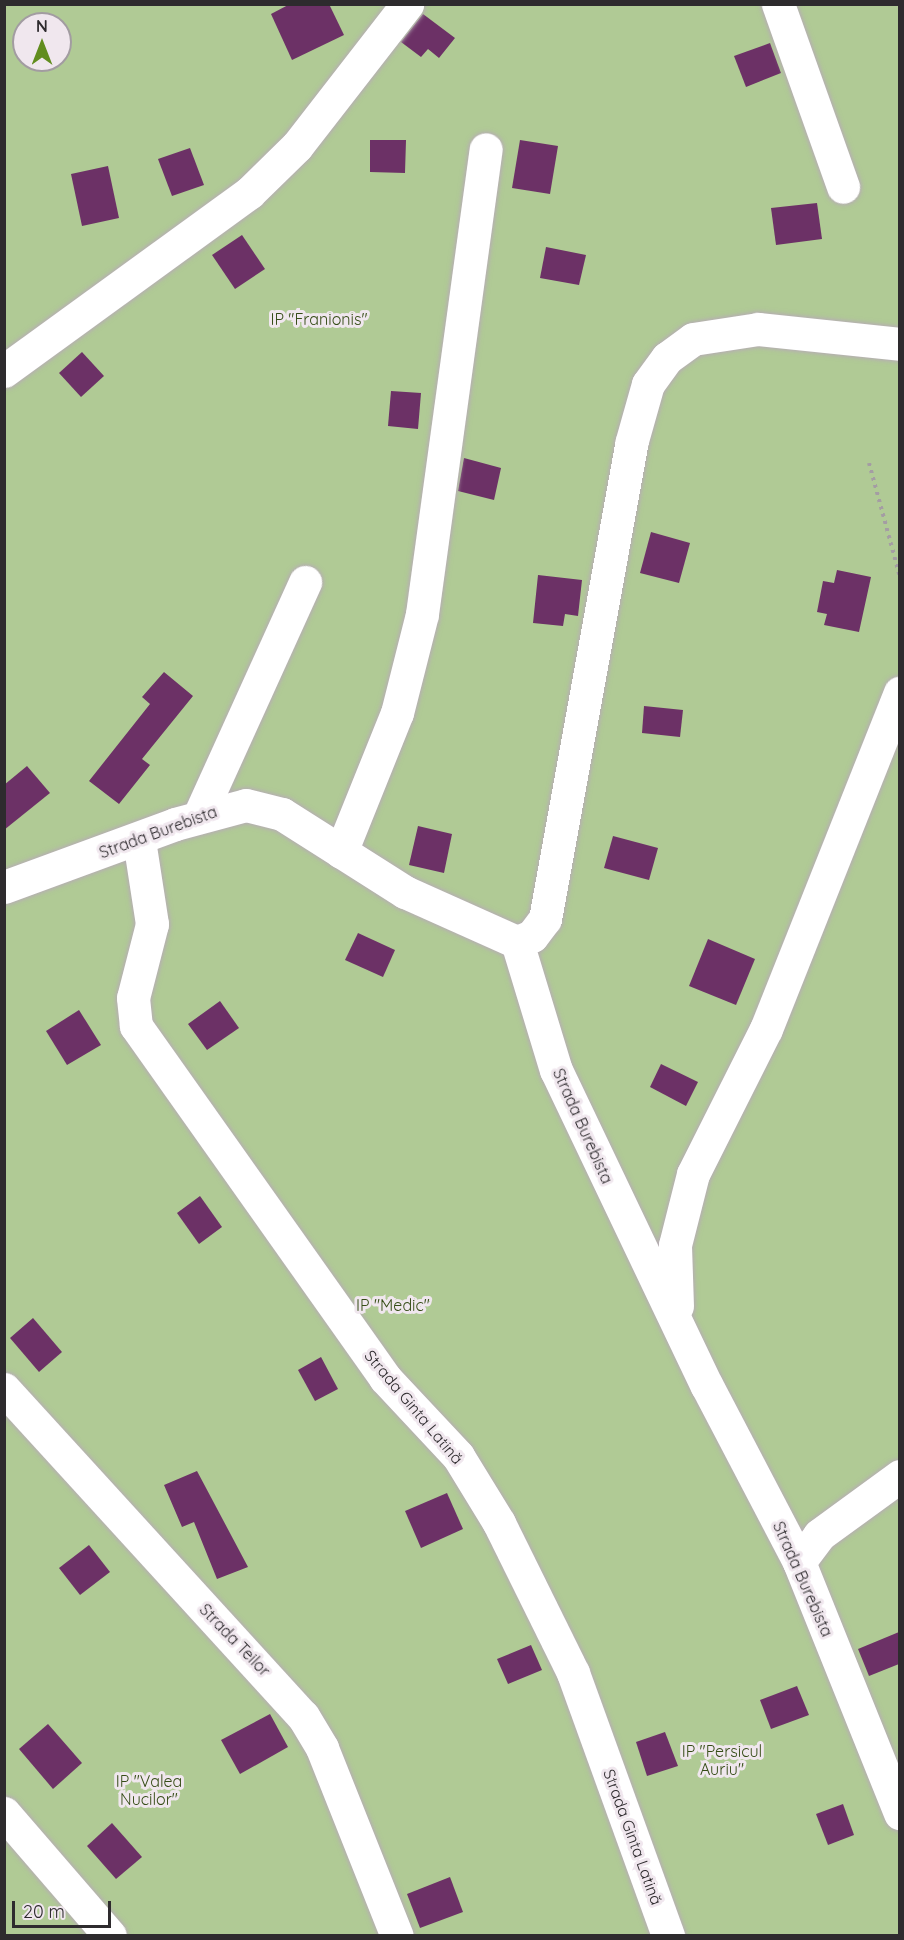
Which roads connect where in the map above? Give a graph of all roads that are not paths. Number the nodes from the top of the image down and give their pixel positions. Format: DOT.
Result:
graph roads {
  1 [pos="407,4"];
  2 [pos="778,4"];
  3 [pos="486,149"];
  4 [pos="843,187"];
  5 [pos="900,344"];
  6 [pos="4,371"];
  7 [pos="305,582"];
  8 [pos="900,693"];
  9 [pos="199,816"];
  10 [pos="139,840"];
  11 [pos="341,852"];
  12 [pos="4,887"];
  13 [pos="516,942"];
  14 [pos="681,1214"];
  15 [pos="627,1223"];
  16 [pos="678,1320"];
  17 [pos="4,1389"];
  18 [pos="900,1476"];
  19 [pos="799,1562"];
  20 [pos="4,1813"];
  21 [pos="900,1813"];
  22 [pos="110,1935"];
  23 [pos="397,1935"];
  24 [pos="668,1935"];
  1 -- 6 [label="street"];
  2 -- 4 [label="street"];
  3 -- 11 [label="street"];
  5 -- 13 [label="street"];
  7 -- 9 [label="street"];
  8 -- 14 [label="street"];
  9 -- 10 [label="street, Strada Burebista"];
  9 -- 11 [label="street, Strada Burebista"];
  10 -- 12 [label="street, Strada Burebista"];
  10 -- 24 [label="street, Strada Ginta Latină"];
  11 -- 13 [label="street, Strada Burebista"];
  13 -- 15 [label="street, Strada Burebista"];
  14 -- 15 [label="street"];
  14 -- 16 [label="street"];
  15 -- 16 [label="street, Strada Burebista"];
  16 -- 19 [label="street, Strada Burebista"];
  17 -- 23 [label="street, Strada Teilor"];
  18 -- 19 [label="street"];
  19 -- 21 [label="street, Strada Burebista"];
  20 -- 22 [label="street"];
}
